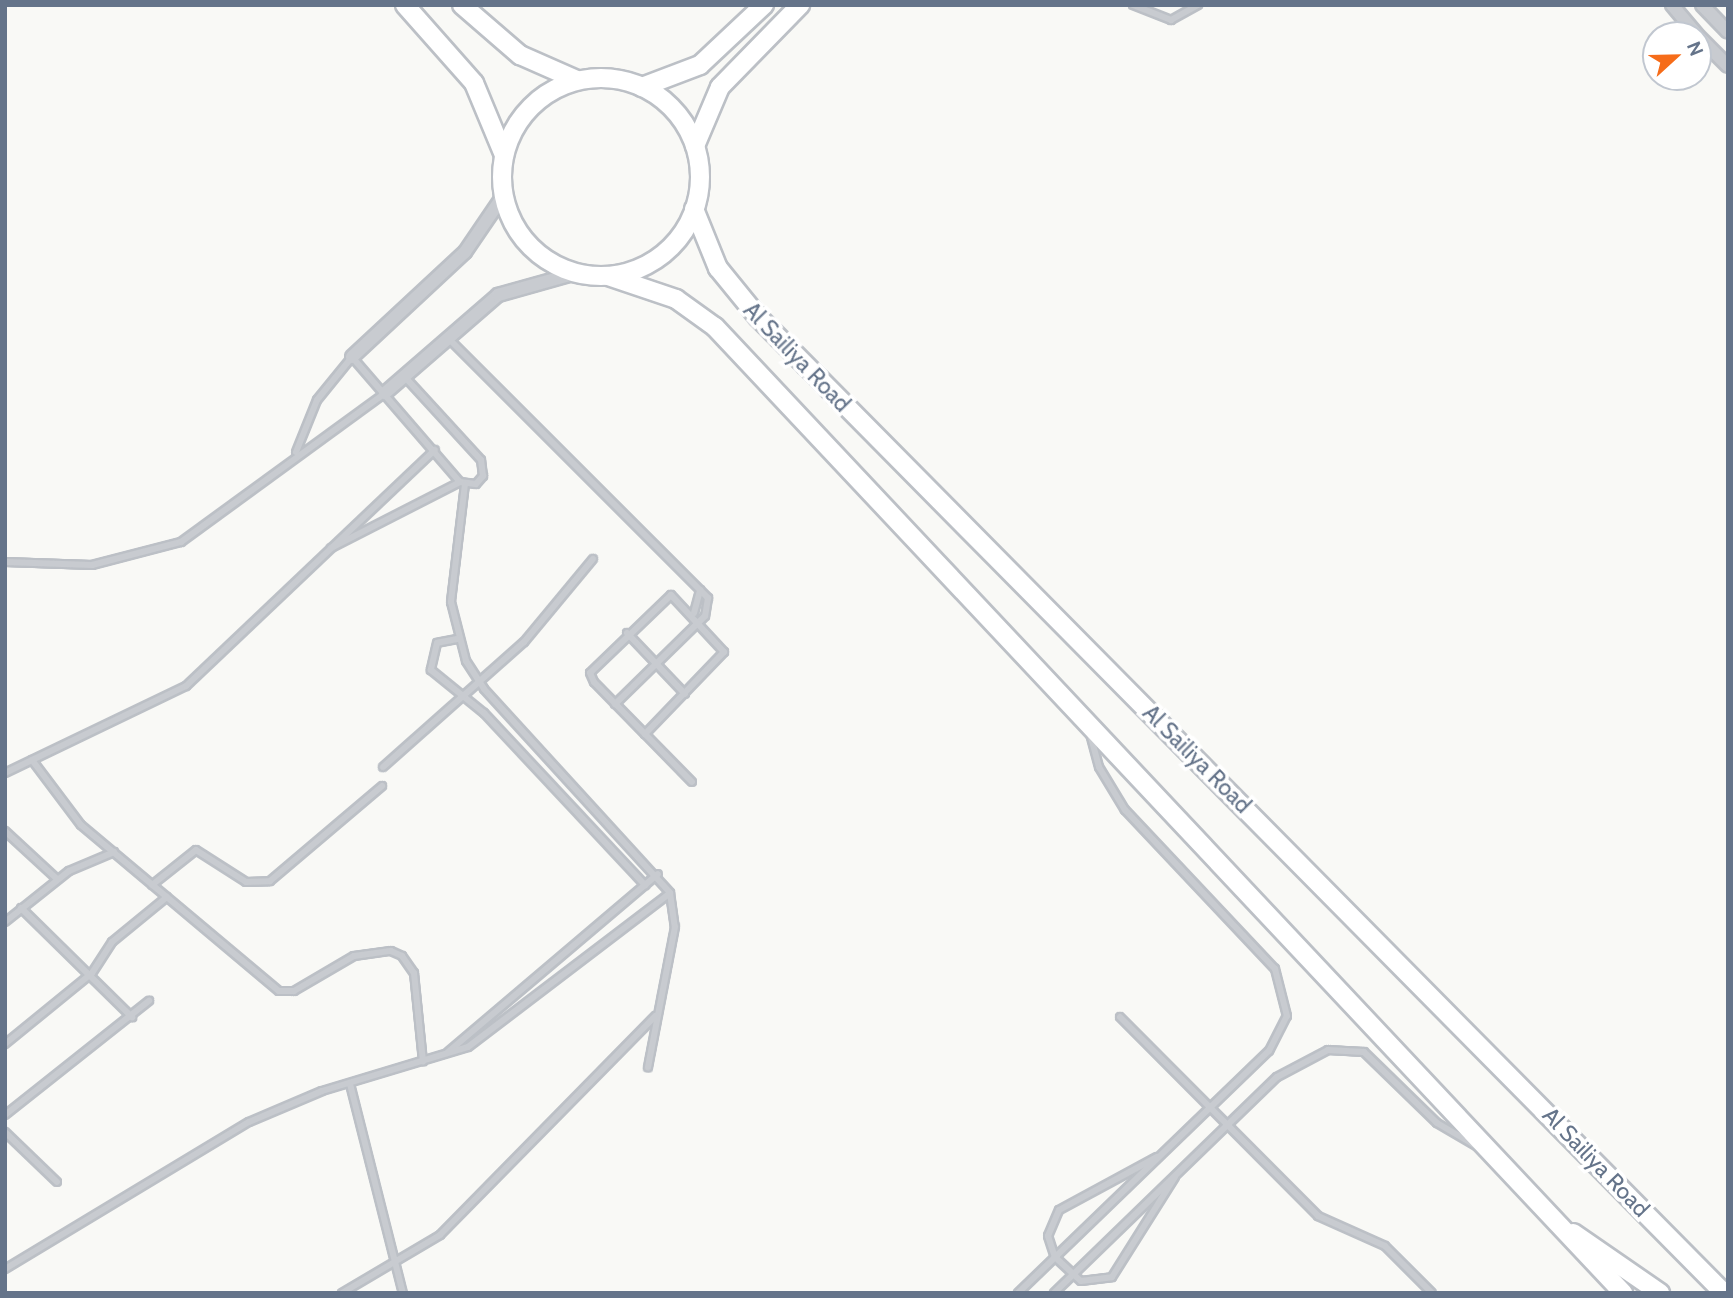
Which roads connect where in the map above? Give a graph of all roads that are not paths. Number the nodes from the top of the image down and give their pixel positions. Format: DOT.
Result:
graph roads {
  1 [pos="405,5"];
  2 [pos="462,5"];
  3 [pos="764,5"];
  4 [pos="800,5"];
  5 [pos="1133,5"];
  6 [pos="1198,5"];
  7 [pos="1672,5"];
  8 [pos="1702,5"];
  9 [pos="1686,21"];
  10 [pos="1728,32"];
  11 [pos="1712,49"];
  12 [pos="1728,66"];
  13 [pos="578,80"];
  14 [pos="642,87"];
  15 [pos="695,146"];
  16 [pos="504,155"];
  17 [pos="503,196"];
  18 [pos="694,209"];
  19 [pos="577,273"];
  20 [pos="608,276"];
  21 [pos="447,336"];
  22 [pos="352,358"];
  23 [pos="404,376"];
  24 [pos="385,393"];
  25 [pos="435,450"];
  26 [pos="296,452"];
  27 [pos="462,483"];
  28 [pos="327,550"];
  29 [pos="593,559"];
  30 [pos="5,562"];
  31 [pos="700,588"];
  32 [pos="694,613"];
  33 [pos="701,620"];
  34 [pos="627,633"];
  35 [pos="457,639"];
  36 [pos="656,664"];
  37 [pos="478,680"];
  38 [pos="460,694"];
  39 [pos="685,695"];
  40 [pos="615,704"];
  41 [pos="1089,732"];
  42 [pos="645,734"];
  43 [pos="33,760"];
  44 [pos="383,767"];
  45 [pos="5,773"];
  46 [pos="692,782"];
  47 [pos="382,786"];
  48 [pos="5,831"];
  49 [pos="114,852"];
  50 [pos="658,874"];
  51 [pos="57,879"];
  52 [pos="152,885"];
  53 [pos="645,885"];
  54 [pos="670,893"];
  55 [pos="167,897"];
  56 [pos="21,908"];
  57 [pos="5,922"];
  58 [pos="89,975"];
  59 [pos="149,1001"];
  60 [pos="656,1015"];
  61 [pos="132,1017"];
  62 [pos="1120,1017"];
  63 [pos="5,1044"];
  64 [pos="444,1056"];
  65 [pos="424,1062"];
  66 [pos="648,1066"];
  67 [pos="350,1084"];
  68 [pos="1210,1107"];
  69 [pos="5,1115"];
  70 [pos="1228,1125"];
  71 [pos="5,1132"];
  72 [pos="1484,1149"];
  73 [pos="1162,1154"];
  74 [pos="1178,1171"];
  75 [pos="57,1182"];
  76 [pos="1558,1224"];
  77 [pos="1055,1257"];
  78 [pos="394,1265"];
  79 [pos="5,1269"];
  80 [pos="1072,1276"];
  81 [pos="342,1293"];
  82 [pos="403,1293"];
  83 [pos="1018,1293"];
  84 [pos="1054,1293"];
  85 [pos="1432,1293"];
  86 [pos="1623,1293"];
  87 [pos="1660,1293"];
  88 [pos="1724,1293"];
  1 -- 16 [label="main road"];
  2 -- 13 [label="main road"];
  3 -- 14 [label="main road"];
  4 -- 15 [label="main road"];
  5 -- 6 [label="lane"];
  7 -- 9 [label="street"];
  8 -- 10 [label="street"];
  11 -- 12 [label="street"];
  13 -- 14 [label="main road"];
  13 -- 16 [label="main road"];
  14 -- 15 [label="main road"];
  15 -- 18 [label="main road"];
  16 -- 17 [label="main road"];
  17 -- 19 [label="main road"];
  17 -- 22 [label="street"];
  18 -- 20 [label="main road"];
  18 -- 88 [label="main road, Al Sailiya Road"];
  19 -- 20 [label="main road"];
  19 -- 21 [label="street"];
  20 -- 41 [label="main road, Al Sailiya Road"];
  21 -- 23 [label="street"];
  21 -- 31 [label="lane"];
  22 -- 24 [label="lane"];
  22 -- 26 [label="lane"];
  23 -- 24 [label="street"];
  23 -- 27 [label="lane"];
  24 -- 25 [label="lane"];
  24 -- 26 [label="lane"];
  25 -- 27 [label="lane"];
  25 -- 28 [label="lane"];
  26 -- 30 [label="lane"];
  27 -- 28 [label="lane"];
  27 -- 35 [label="lane"];
  28 -- 43 [label="lane"];
  29 -- 37 [label="lane"];
  31 -- 32 [label="lane"];
  31 -- 33 [label="lane"];
  32 -- 33 [label="lane"];
  32 -- 34 [label="lane"];
  33 -- 36 [label="lane"];
  33 -- 39 [label="lane"];
  34 -- 36 [label="lane"];
  34 -- 40 [label="lane"];
  35 -- 37 [label="lane"];
  35 -- 38 [label="lane"];
  36 -- 39 [label="lane"];
  36 -- 40 [label="lane"];
  37 -- 38 [label="lane"];
  37 -- 50 [label="lane"];
  38 -- 44 [label="lane"];
  38 -- 53 [label="lane"];
  39 -- 42 [label="lane"];
  40 -- 42 [label="lane"];
  41 -- 68 [label="lane"];
  41 -- 72 [label="main road, Al Sailiya Road"];
  42 -- 46 [label="lane"];
  43 -- 45 [label="lane"];
  43 -- 49 [label="lane"];
  47 -- 52 [label="lane"];
  48 -- 51 [label="lane"];
  49 -- 51 [label="lane"];
  49 -- 52 [label="lane"];
  50 -- 53 [label="lane"];
  50 -- 54 [label="lane"];
  51 -- 56 [label="lane"];
  52 -- 55 [label="lane"];
  53 -- 64 [label="lane"];
  54 -- 60 [label="lane"];
  54 -- 64 [label="lane"];
  55 -- 58 [label="lane"];
  55 -- 65 [label="lane"];
  56 -- 57 [label="lane"];
  56 -- 58 [label="lane"];
  58 -- 61 [label="lane"];
  58 -- 63 [label="lane"];
  59 -- 61 [label="lane"];
  60 -- 66 [label="lane"];
  60 -- 78 [label="lane"];
  61 -- 69 [label="lane"];
  62 -- 68 [label="lane"];
  64 -- 65 [label="lane"];
  65 -- 67 [label="lane"];
  67 -- 78 [label="lane"];
  67 -- 79 [label="lane"];
  68 -- 70 [label="lane"];
  68 -- 73 [label="lane"];
  70 -- 72 [label="lane"];
  70 -- 74 [label="lane"];
  70 -- 85 [label="lane"];
  71 -- 75 [label="lane"];
  72 -- 76 [label="main road, Al Sailiya Road"];
  73 -- 77 [label="lane"];
  73 -- 77 [label="lane"];
  74 -- 80 [label="lane"];
  74 -- 80 [label="lane"];
  76 -- 86 [label="main road, Al Sailiya Road"];
  76 -- 87 [label="main road"];
  77 -- 80 [label="lane"];
  77 -- 83 [label="lane"];
  78 -- 81 [label="lane"];
  78 -- 82 [label="lane"];
  80 -- 84 [label="lane"];
}
